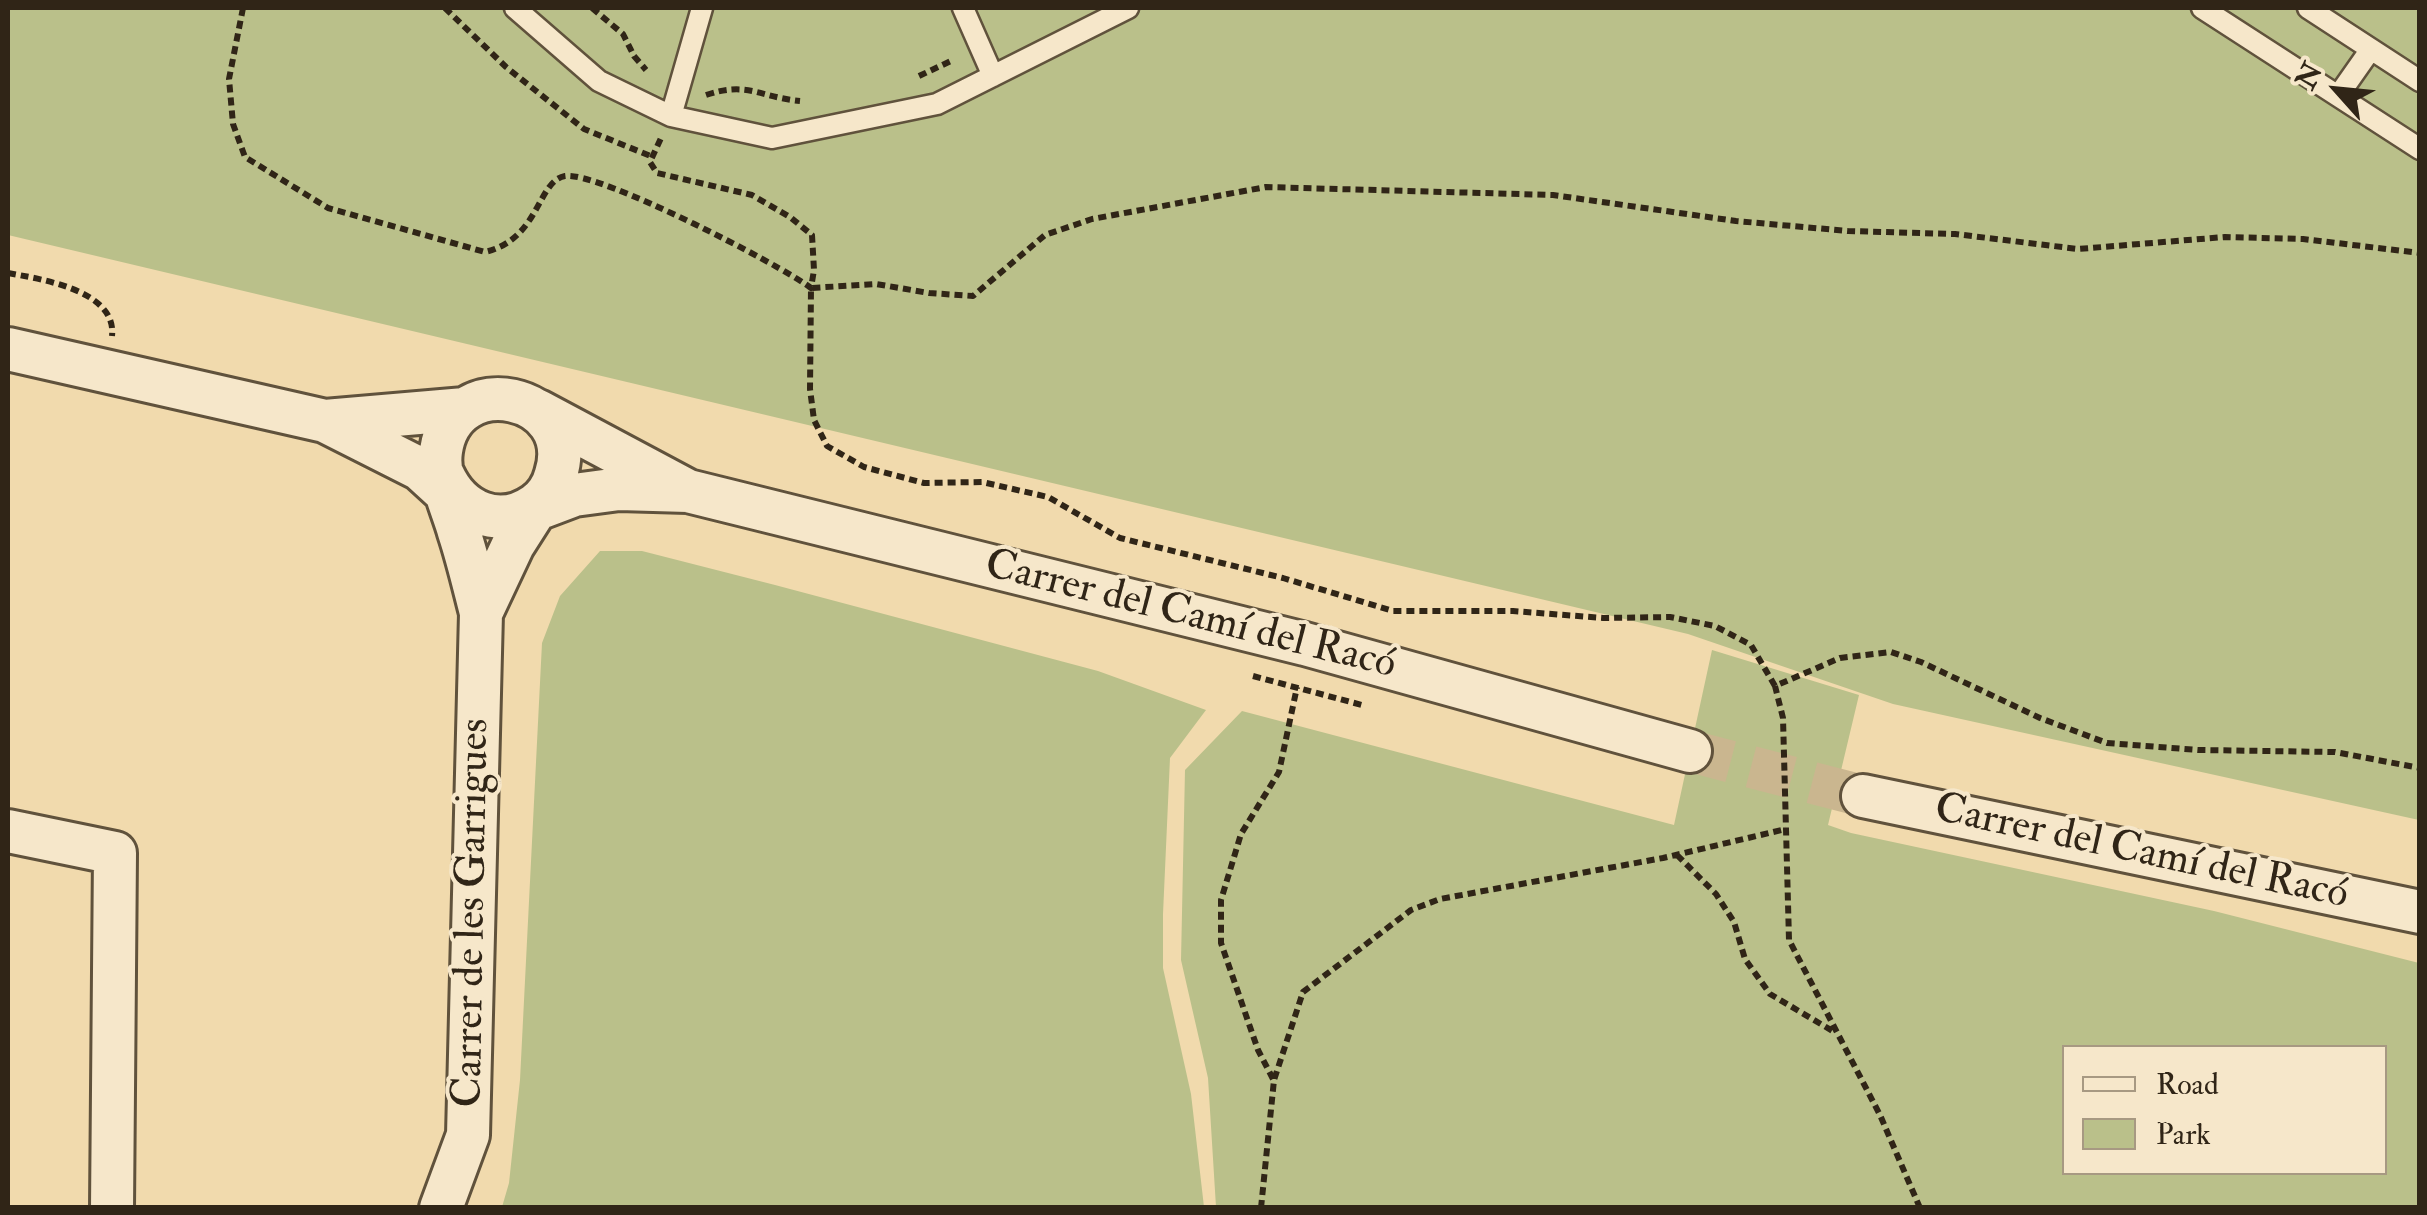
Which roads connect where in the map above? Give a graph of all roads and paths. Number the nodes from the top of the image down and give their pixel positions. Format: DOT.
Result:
graph roads {
  1 [pos="243,8"];
  2 [pos="445,8"];
  3 [pos="516,8"];
  4 [pos="592,8"];
  5 [pos="702,8"];
  6 [pos="963,8"];
  7 [pos="1128,8"];
  8 [pos="2202,8"];
  9 [pos="2308,8"];
  10 [pos="980,47"];
  11 [pos="2371,49"];
  12 [pos="993,76"];
  13 [pos="916,78"];
  14 [pos="2420,81"];
  15 [pos="678,92"];
  16 [pos="2338,96"];
  17 [pos="812,102"];
  18 [pos="671,116"];
  19 [pos="2420,150"];
  20 [pos="652,157"];
  21 [pos="2420,253"];
  22 [pos="8,273"];
  23 [pos="811,288"];
  24 [pos="8,349"];
  25 [pos="106,370"];
  26 [pos="466,409"];
  27 [pos="538,411"];
  28 [pos="326,420"];
  29 [pos="688,490"];
  30 [pos="452,492"];
  31 [pos="534,508"];
  32 [pos="481,613"];
  33 [pos="1305,644"];
  34 [pos="1241,672"];
  35 [pos="1775,686"];
  36 [pos="1297,688"];
  37 [pos="1372,708"];
  38 [pos="1690,751"];
  39 [pos="1863,796"];
  40 [pos="1786,829"];
  41 [pos="8,832"];
  42 [pos="1677,855"];
  43 [pos="2420,912"];
  44 [pos="1836,1033"];
  45 [pos="1274,1080"];
  46 [pos="112,1208"];
  47 [pos="441,1208"];
  48 [pos="1260,1208"];
  1 -- 23 [label="path"];
  2 -- 20 [label="path"];
  3 -- 18 [label="lane"];
  4 -- 15 [label="path"];
  5 -- 15 [label="lane"];
  6 -- 10 [label="lane"];
  7 -- 12 [label="lane"];
  8 -- 16 [label="lane"];
  9 -- 11 [label="lane"];
  10 -- 12 [label="lane"];
  10 -- 13 [label="path"];
  11 -- 14 [label="lane"];
  11 -- 16 [label="lane"];
  12 -- 18 [label="lane"];
  15 -- 17 [label="path"];
  15 -- 18 [label="lane"];
  16 -- 19 [label="lane"];
  18 -- 20 [label="path"];
  20 -- 23 [label="path"];
  21 -- 23 [label="path"];
  22 -- 25 [label="path"];
  23 -- 35 [label="path"];
  24 -- 25 [label="street"];
  25 -- 28 [label="street"];
  26 -- 27 [label="street"];
  26 -- 28 [label="street"];
  26 -- 30 [label="street"];
  27 -- 29 [label="street, Carrer del Camí del Racó"];
  27 -- 31 [label="street"];
  28 -- 30 [label="street"];
  29 -- 31 [label="street, Carrer del Camí del Racó"];
  29 -- 33 [label="street, Carrer del Camí del Racó"];
  30 -- 31 [label="street"];
  30 -- 32 [label="street, Carrer de les Garrigues"];
  31 -- 32 [label="street, Carrer de les Garrigues"];
  32 -- 47 [label="street, Carrer de les Garrigues"];
  33 -- 36 [label="path"];
  33 -- 38 [label="street, Carrer del Camí del Racó"];
  34 -- 36 [label="path"];
  36 -- 37 [label="path"];
  36 -- 45 [label="path"];
  39 -- 43 [label="street, Carrer del Camí del Racó"];
  40 -- 42 [label="path"];
  41 -- 46 [label="street"];
  42 -- 44 [label="path"];
  42 -- 45 [label="path"];
  45 -- 48 [label="path"];
}
